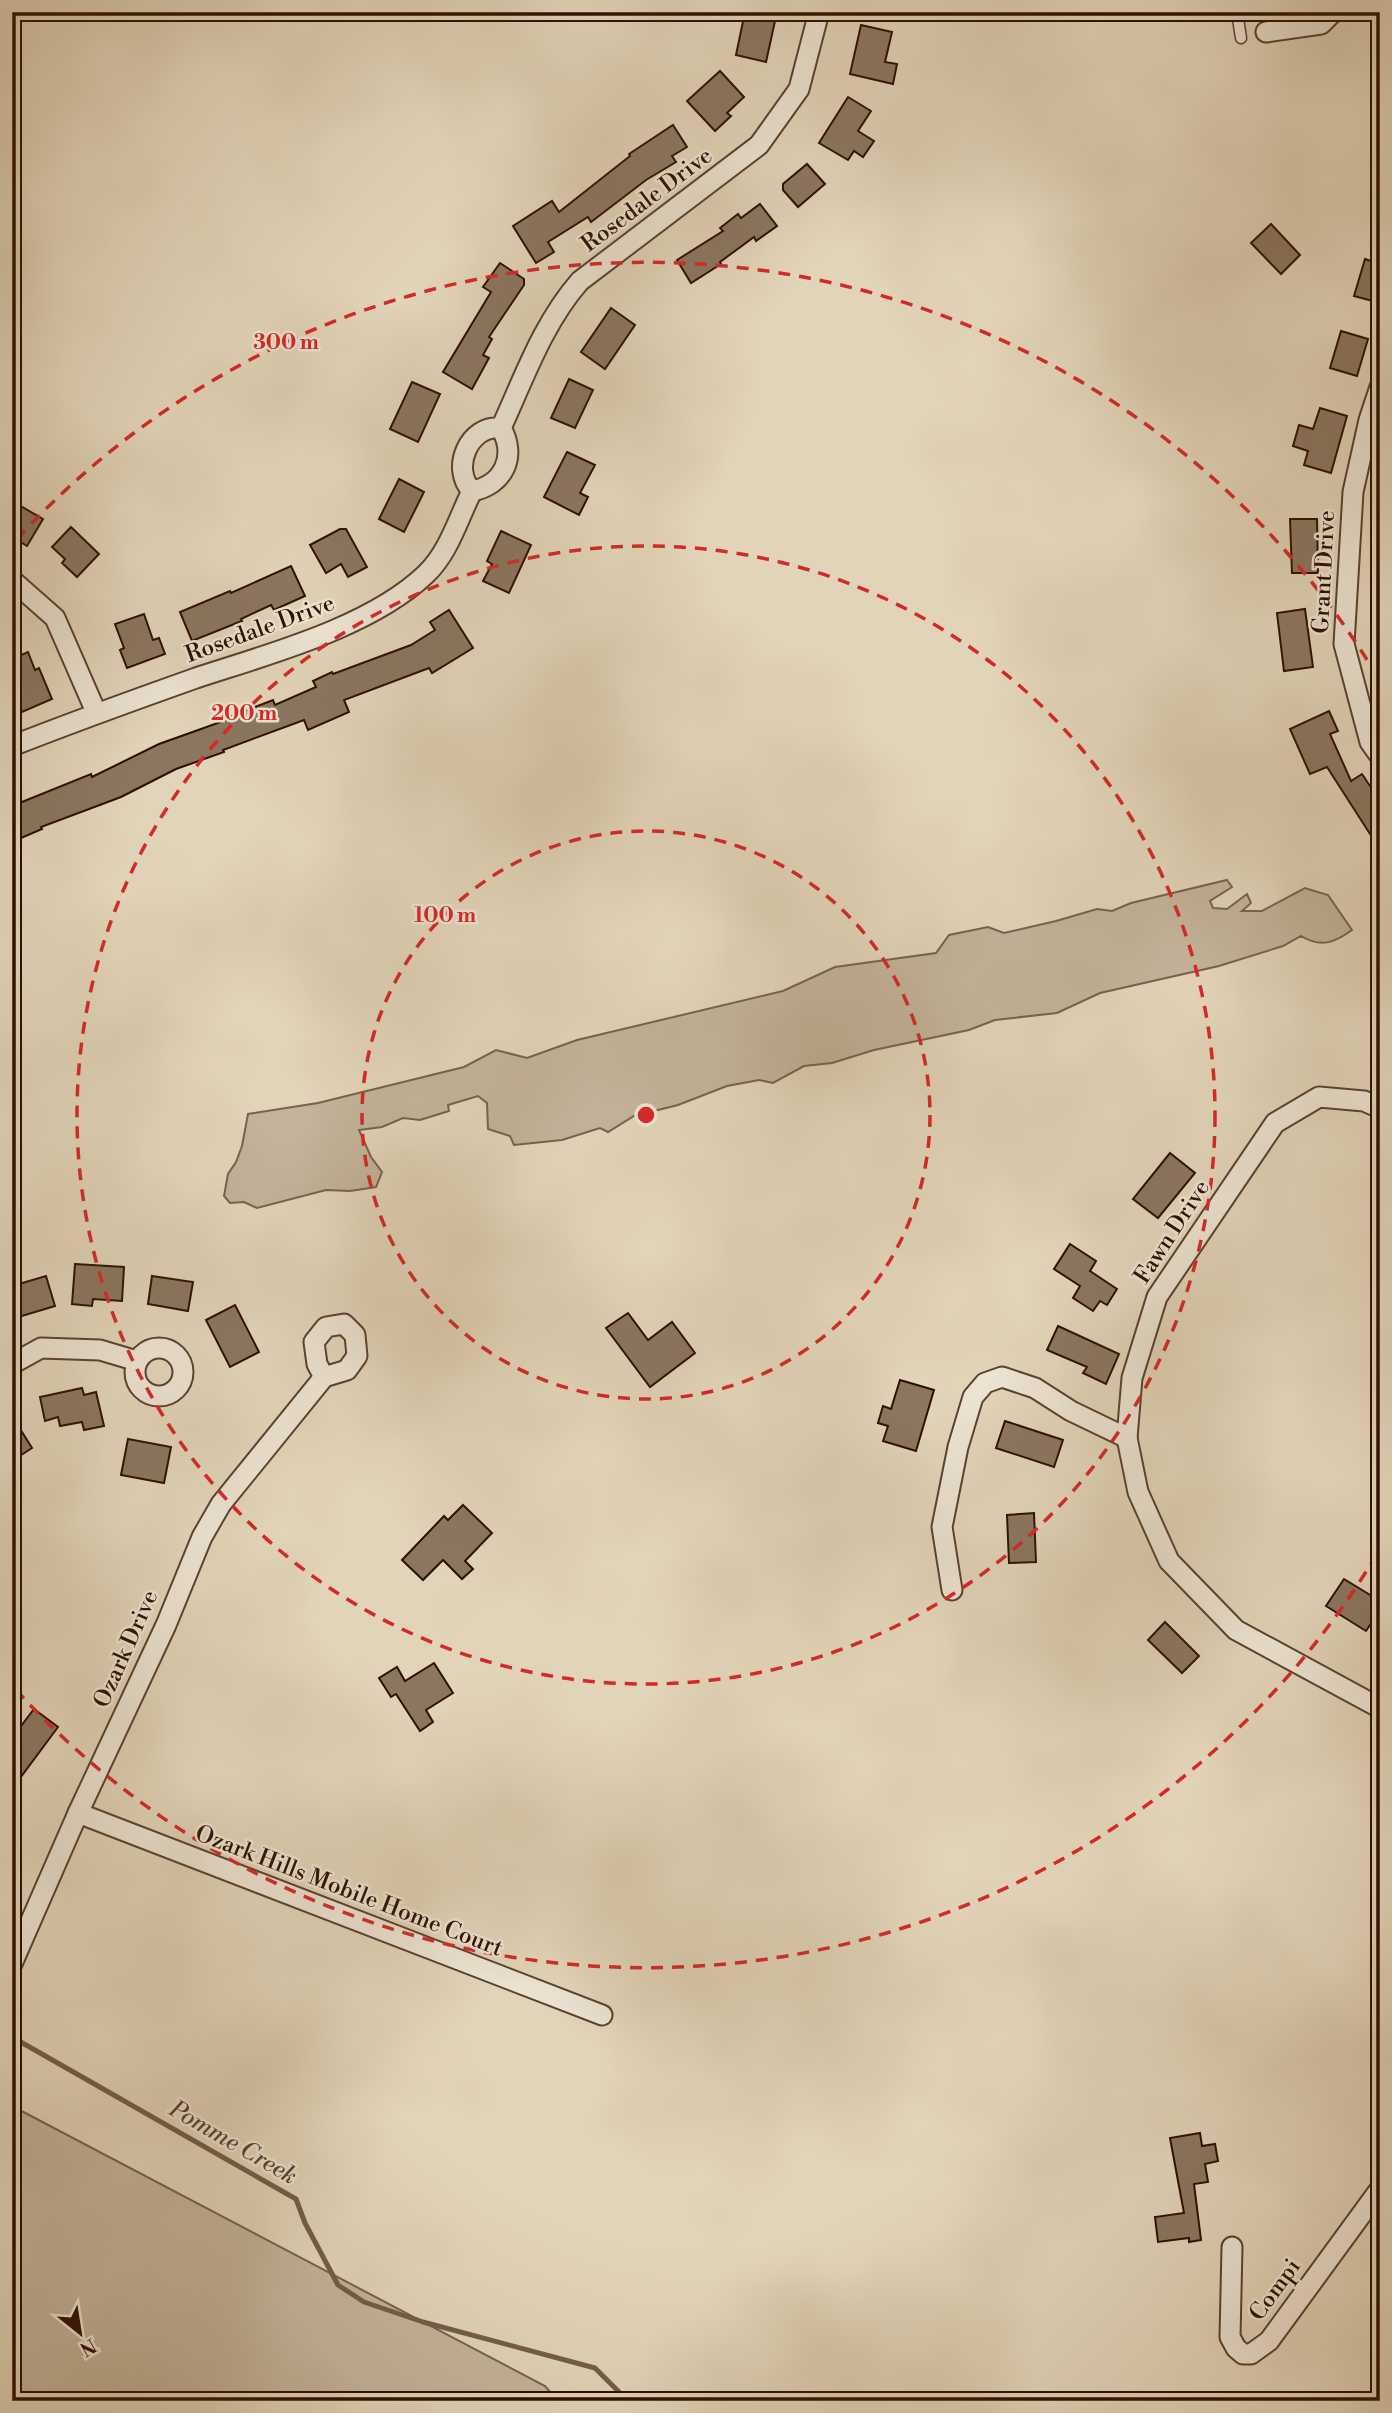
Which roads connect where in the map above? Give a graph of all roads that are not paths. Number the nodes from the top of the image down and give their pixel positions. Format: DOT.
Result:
graph roads {
  1 [pos="819,12"];
  2 [pos="1237,12"];
  3 [pos="1333,12"];
  4 [pos="1266,32"];
  5 [pos="1241,38"];
  6 [pos="1380,387"];
  7 [pos="501,428"];
  8 [pos="472,491"];
  9 [pos="12,580"];
  10 [pos="96,712"];
  11 [pos="12,746"];
  12 [pos="1380,757"];
  13 [pos="1380,1108"];
  14 [pos="137,1361"];
  15 [pos="12,1364"];
  16 [pos="324,1377"];
  17 [pos="1126,1438"];
  18 [pos="952,1590"];
  19 [pos="1380,1708"];
  20 [pos="78,1813"];
  21 [pos="12,1964"];
  22 [pos="602,2015"];
  23 [pos="1380,2189"];
  24 [pos="1232,2248"];
  1 -- 7 [label="street, Rosedale Drive"];
  2 -- 5 [label="lane"];
  3 -- 4 [label="street"];
  6 -- 12 [label="street, Grant Drive"];
  7 -- 8 [label="street"];
  7 -- 8 [label="street"];
  8 -- 10 [label="street, Rosedale Drive"];
  9 -- 10 [label="street"];
  10 -- 11 [label="street, Rosedale Drive"];
  13 -- 17 [label="street, Fawn Drive"];
  14 -- 15 [label="street"];
  16 -- 20 [label="street, Ozark Drive"];
  17 -- 18 [label="street"];
  17 -- 19 [label="street, Fawn Drive"];
  20 -- 21 [label="street, Ozark Drive"];
  20 -- 22 [label="street, Ozark Hills Mobile Home Court"];
  23 -- 24 [label="street, Compi"];
}
